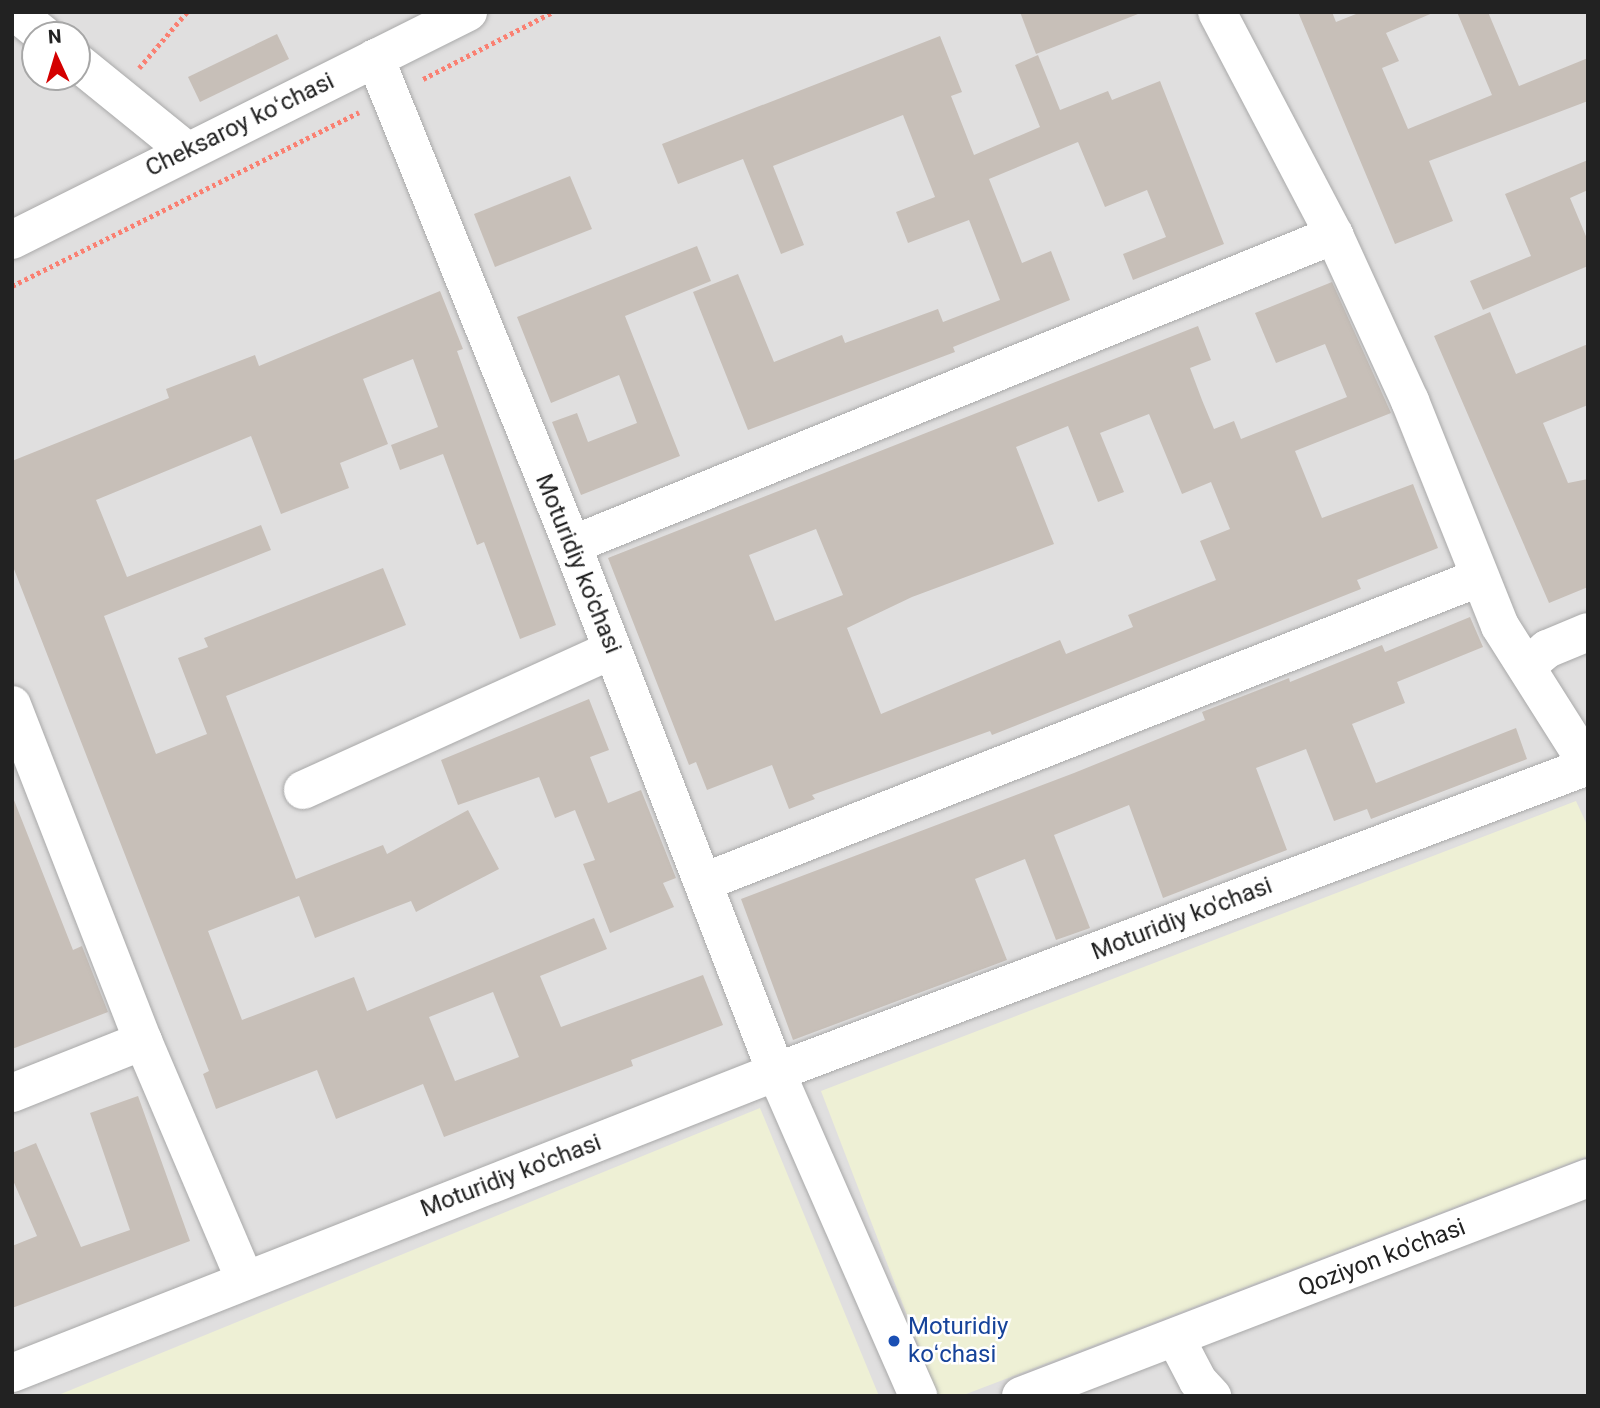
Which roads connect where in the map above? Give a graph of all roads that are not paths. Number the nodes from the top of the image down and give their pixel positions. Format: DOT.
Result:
graph roads {
  1 [pos="468,12"];
  2 [pos="1217,12"];
  3 [pos="375,58"];
  4 [pos="91,73"];
  5 [pos="187,151"];
  6 [pos="1334,236"];
  7 [pos="12,240"];
  8 [pos="572,545"];
  9 [pos="1478,578"];
  10 [pos="1588,632"];
  11 [pos="612,650"];
  12 [pos="1528,665"];
  13 [pos="12,705"];
  14 [pos="1588,766"];
  15 [pos="303,790"];
  16 [pos="704,882"];
  17 [pos="143,1041"];
  18 [pos="776,1072"];
  19 [pos="12,1093"];
  20 [pos="1588,1178"];
  21 [pos="245,1280"];
  22 [pos="1176,1339"];
  23 [pos="12,1374"];
  24 [pos="918,1396"];
  25 [pos="1021,1396"];
  26 [pos="1212,1396"];
  1 -- 3 [label="street, Cheksaroy koʻchasi"];
  2 -- 6 [label="street"];
  3 -- 5 [label="street, Cheksaroy koʻchasi"];
  3 -- 8 [label="street, Moturidiy ko'chasi"];
  4 -- 5 [label="street"];
  5 -- 7 [label="street, Cheksaroy koʻchasi"];
  6 -- 8 [label="street"];
  6 -- 9 [label="street"];
  8 -- 11 [label="street, Moturidiy ko'chasi"];
  9 -- 12 [label="street"];
  9 -- 16 [label="street"];
  10 -- 12 [label="street"];
  11 -- 15 [label="street"];
  11 -- 16 [label="street, Moturidiy ko'chasi"];
  12 -- 14 [label="street"];
  13 -- 17 [label="street"];
  14 -- 18 [label="street, Moturidiy ko'chasi"];
  16 -- 18 [label="street, Moturidiy ko'chasi"];
  17 -- 19 [label="street"];
  17 -- 21 [label="street"];
  18 -- 21 [label="street, Moturidiy ko'chasi"];
  18 -- 24 [label="street, Moturidiy ko'chasi"];
  20 -- 22 [label="street, Qoziyon ko'chasi"];
  21 -- 23 [label="street, Moturidiy ko'chasi"];
  22 -- 25 [label="street, Qoziyon ko'chasi"];
  22 -- 26 [label="street"];
}
